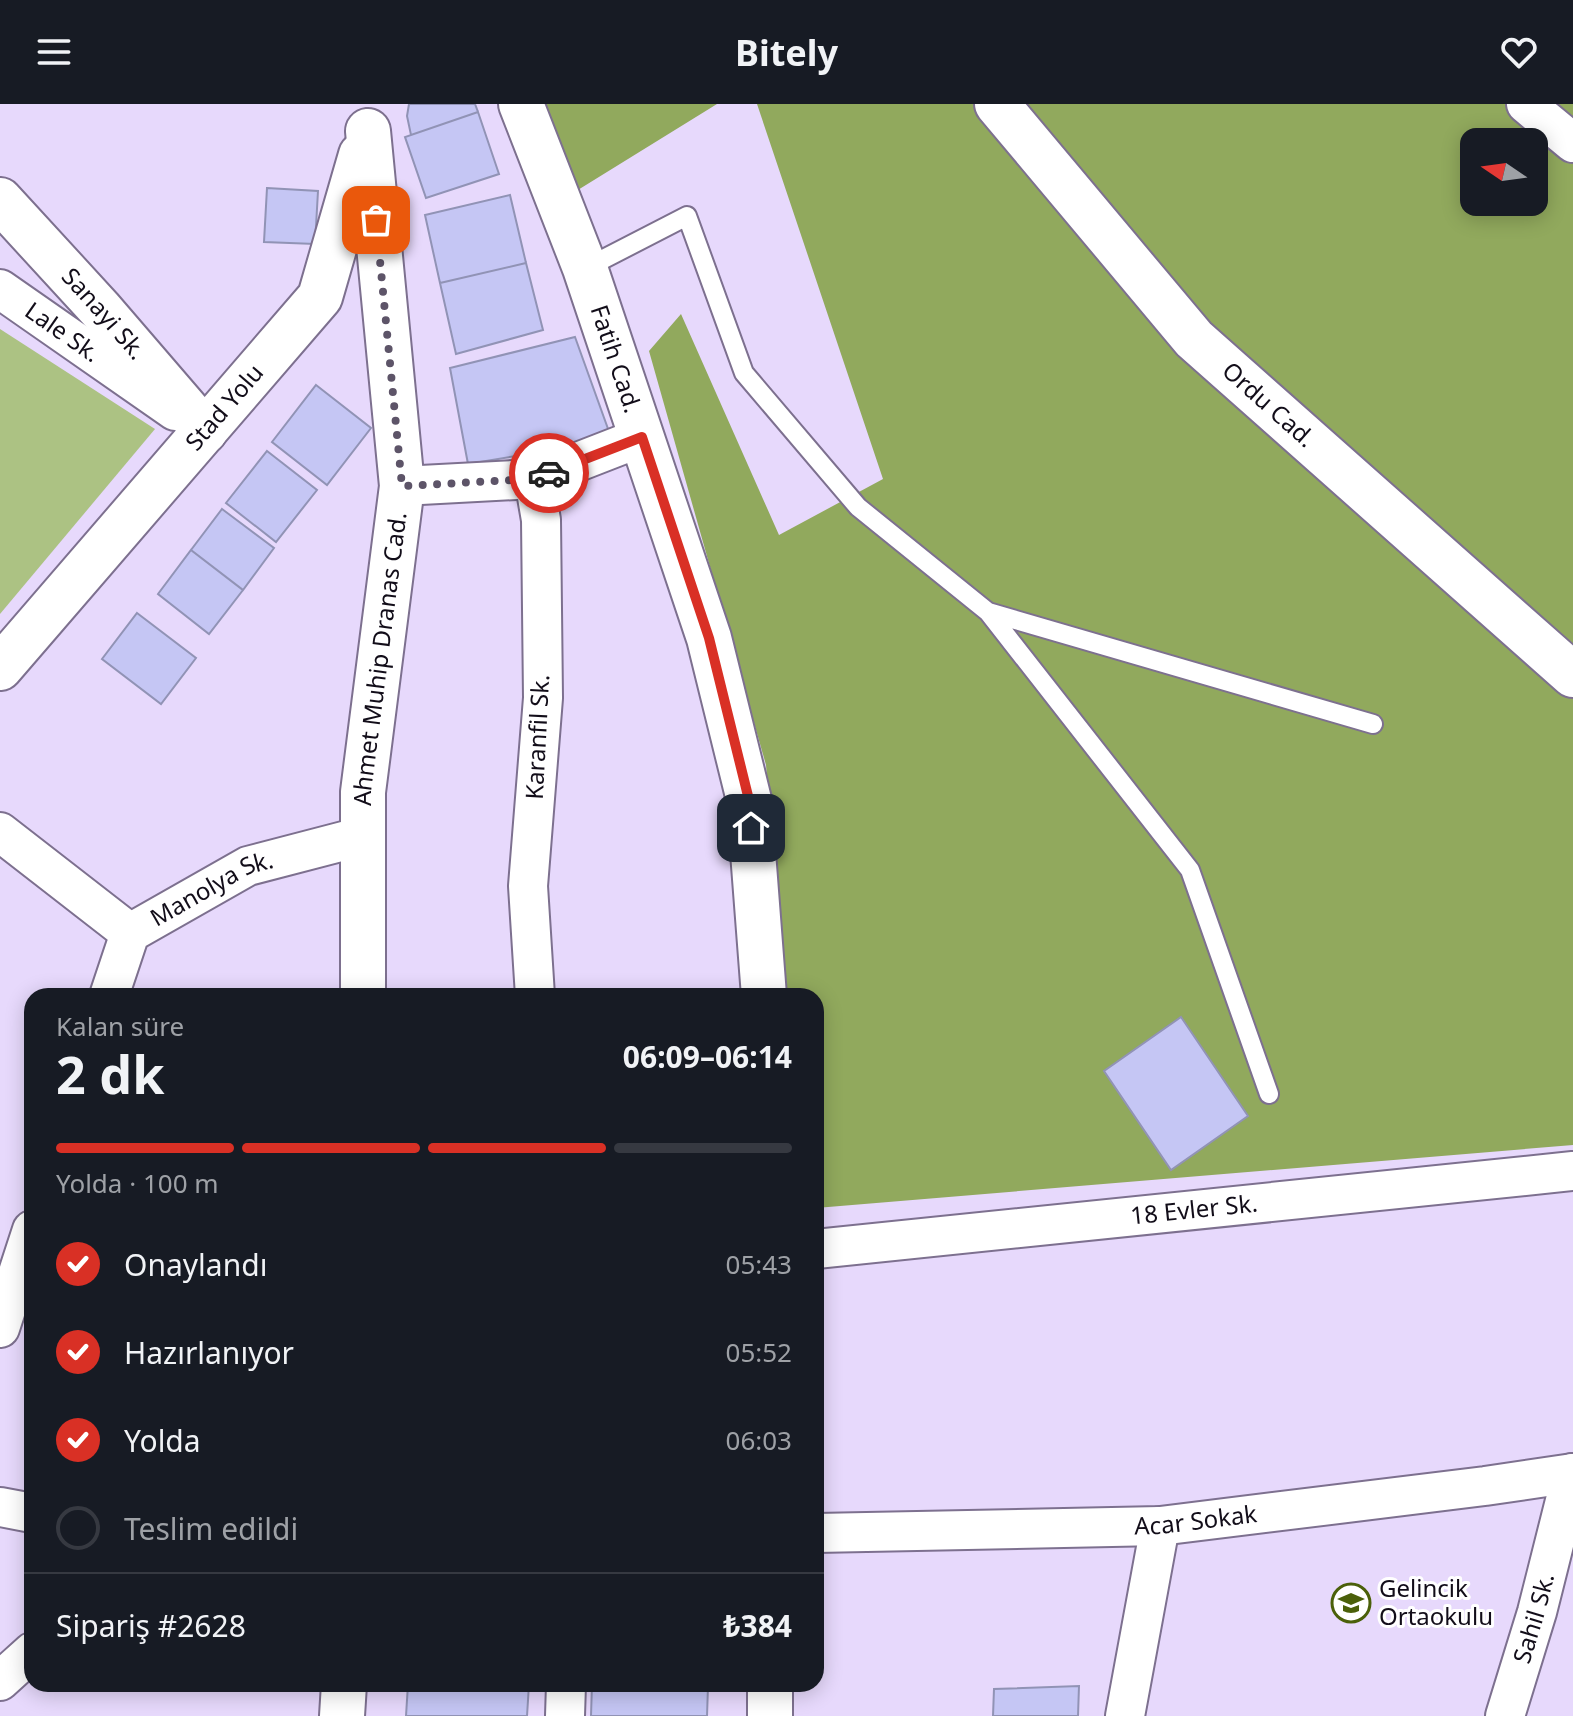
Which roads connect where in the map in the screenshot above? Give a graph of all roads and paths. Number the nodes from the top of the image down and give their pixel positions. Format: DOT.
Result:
graph roads {
  1 [pos="521,104"];
  2 [pos="997,104"];
  3 [pos="1526,104"];
  4 [pos="368,118"];
  5 [pos="1573,143"];
  6 [pos="0,200"];
  7 [pos="585,268"];
  8 [pos="0,289"];
  9 [pos="205,431"];
  10 [pos="642,437"];
  11 [pos="534,479"];
  12 [pos="402,486"];
  13 [pos="988,612"];
  14 [pos="0,668"];
  15 [pos="1573,675"];
  16 [pos="1373,724"];
  17 [pos="0,832"];
  18 [pos="363,836"];
  19 [pos="130,933"];
  20 [pos="112,988"];
  21 [pos="363,988"];
  22 [pos="534,988"];
  23 [pos="763,988"];
  24 [pos="1269,1094"];
  25 [pos="1573,1171"];
  26 [pos="824,1248"];
  27 [pos="24,1254"];
  28 [pos="0,1328"];
  29 [pos="1572,1473"];
  30 [pos="0,1507"];
  31 [pos="24,1512"];
  32 [pos="1160,1526"];
  33 [pos="824,1533"];
  34 [pos="24,1659"];
  35 [pos="0,1681"];
  36 [pos="344,1692"];
  37 [pos="566,1692"];
  38 [pos="770,1692"];
  39 [pos="342,1716"];
  40 [pos="565,1716"];
  41 [pos="770,1716"];
  42 [pos="1125,1716"];
  43 [pos="1505,1716"];
  1 -- 7 [label="main road, Fatih Cad."];
  2 -- 15 [label="main road, Ordu Cad."];
  3 -- 5 [label="street"];
  4 -- 9 [label="main road, Stad Yolu"];
  4 -- 12 [label="main road, Ahmet Muhip Dranas Cad."];
  6 -- 9 [label="main road, Sanayi Sk."];
  7 -- 10 [label="main road, Fatih Cad."];
  7 -- 13 [label="lane"];
  8 -- 9 [label="street, Lale Sk."];
  9 -- 14 [label="main road, Stad Yolu"];
  10 -- 11 [label="street"];
  10 -- 23 [label="main road, Fatih Cad."];
  11 -- 12 [label="street"];
  11 -- 22 [label="street, Karanfil Sk."];
  12 -- 18 [label="main road, Ahmet Muhip Dranas Cad."];
  13 -- 16 [label="lane"];
  13 -- 24 [label="lane"];
  17 -- 19 [label="street"];
  18 -- 19 [label="street, Manolya Sk."];
  18 -- 21 [label="main road, Ahmet Muhip Dranas Cad."];
  19 -- 20 [label="street, Manolya Sk."];
  25 -- 26 [label="street, 18 Evler Sk."];
  27 -- 28 [label="street"];
  29 -- 32 [label="street, Acar Sokak"];
  29 -- 43 [label="street, Sahil Sk."];
  30 -- 31 [label="street"];
  32 -- 33 [label="street, Acar Sokak"];
  32 -- 42 [label="street"];
  34 -- 35 [label="street"];
  36 -- 39 [label="main road"];
  37 -- 40 [label="street"];
  38 -- 41 [label="main road"];
}
